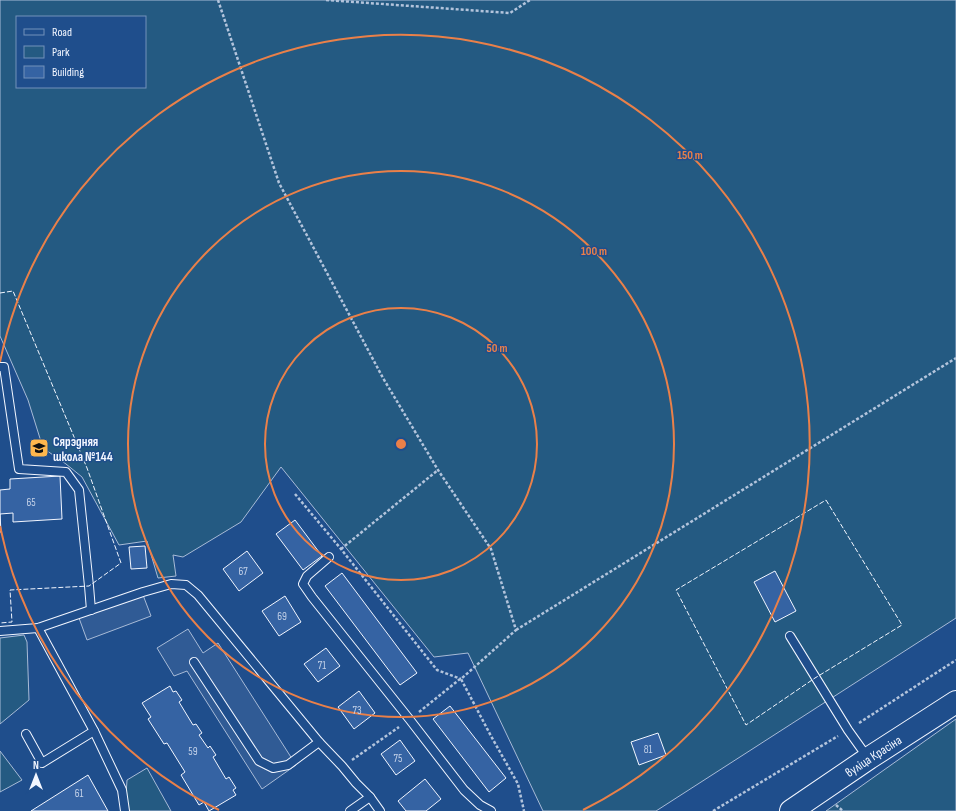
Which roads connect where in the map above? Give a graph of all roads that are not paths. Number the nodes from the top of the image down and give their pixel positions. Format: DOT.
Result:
graph roads {
  1 [pos="0,367"];
  2 [pos="329,557"];
  3 [pos="91,610"];
  4 [pos="38,628"];
  5 [pos="0,631"];
  6 [pos="790,636"];
  7 [pos="194,662"];
  8 [pos="956,702"];
  9 [pos="94,731"];
  10 [pos="26,734"];
  11 [pos="319,742"];
  12 [pos="869,758"];
  13 [pos="370,797"];
  14 [pos="125,811"];
  15 [pos="350,811"];
  16 [pos="380,811"];
  17 [pos="491,811"];
  18 [pos="791,811"];
  1 -- 3 [label="lane"];
  2 -- 17 [label="lane"];
  3 -- 4 [label="lane"];
  3 -- 11 [label="lane"];
  4 -- 5 [label="lane"];
  4 -- 9 [label="lane"];
  6 -- 12 [label="lane"];
  7 -- 11 [label="lane"];
  8 -- 12 [label="street, вуліца Красіна"];
  9 -- 10 [label="lane"];
  9 -- 14 [label="lane"];
  11 -- 13 [label="lane"];
  12 -- 18 [label="street, вуліца Красіна"];
  13 -- 15 [label="lane"];
  13 -- 16 [label="lane"];
}
